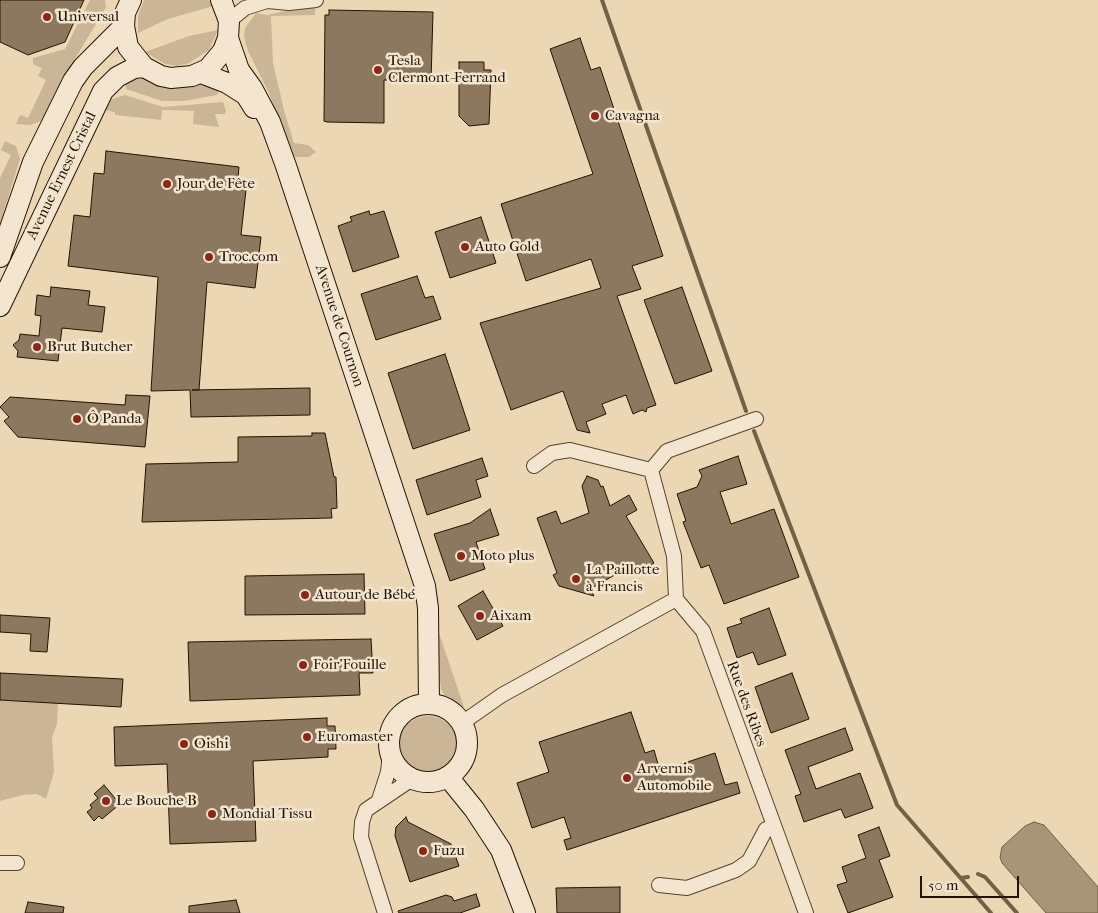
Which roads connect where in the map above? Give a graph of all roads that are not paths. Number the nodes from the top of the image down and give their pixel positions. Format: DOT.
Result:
graph roads {
  1 [pos="131,0"];
  2 [pos="221,0"];
  3 [pos="271,0"];
  4 [pos="316,0"];
  5 [pos="124,26"];
  6 [pos="228,30"];
  7 [pos="144,67"];
  8 [pos="201,73"];
  9 [pos="0,257"];
  10 [pos="0,306"];
  11 [pos="756,419"];
  12 [pos="534,466"];
  13 [pos="651,470"];
  14 [pos="676,599"];
  15 [pos="427,622"];
  16 [pos="429,704"];
  17 [pos="462,723"];
  18 [pos="390,753"];
  19 [pos="448,778"];
  20 [pos="412,779"];
  21 [pos="379,800"];
  22 [pos="774,827"];
  23 [pos="0,863"];
  24 [pos="17,863"];
  25 [pos="659,885"];
  26 [pos="385,913"];
  27 [pos="525,913"];
  28 [pos="806,913"];
  1 -- 5 [label="main road"];
  2 -- 6 [label="main road, Avenue de Cournon"];
  3 -- 4 [label="street"];
  3 -- 6 [label="street"];
  5 -- 7 [label="main road"];
  5 -- 9 [label="main road, Avenue Ernest Cristal"];
  6 -- 8 [label="main road"];
  6 -- 15 [label="main road, Avenue de Cournon"];
  7 -- 8 [label="main road"];
  7 -- 10 [label="main road, Avenue Ernest Cristal"];
  8 -- 15 [label="main road, Avenue de Cournon"];
  11 -- 13 [label="street"];
  12 -- 13 [label="street"];
  13 -- 14 [label="street"];
  14 -- 17 [label="street"];
  14 -- 22 [label="street, Rue des Ribes"];
  15 -- 16 [label="main road, Avenue de Cournon"];
  16 -- 17 [label="main road"];
  16 -- 18 [label="main road"];
  17 -- 19 [label="main road"];
  18 -- 20 [label="main road"];
  18 -- 21 [label="street"];
  19 -- 20 [label="main road"];
  19 -- 27 [label="main road"];
  20 -- 21 [label="street"];
  21 -- 26 [label="street"];
  22 -- 25 [label="street"];
  22 -- 28 [label="street, Rue des Ribes"];
  23 -- 24 [label="street"];
}
